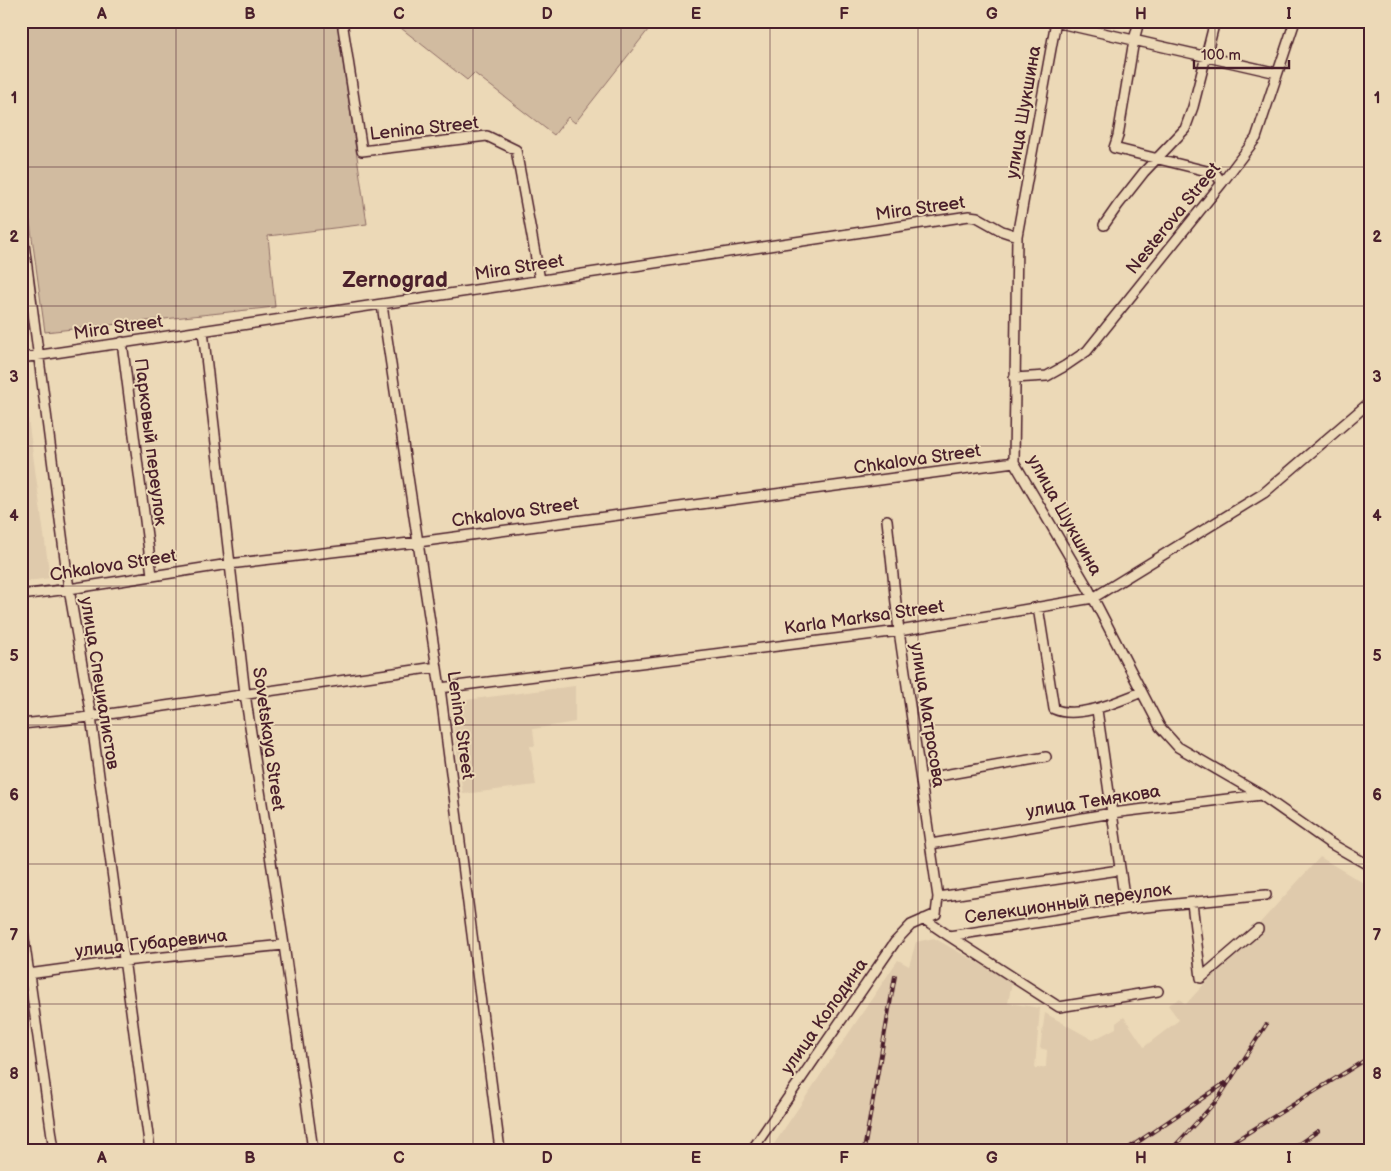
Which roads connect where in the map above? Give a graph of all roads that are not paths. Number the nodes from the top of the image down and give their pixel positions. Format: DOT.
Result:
graph roads {
  1 [pos="342,21"];
  2 [pos="1139,21"];
  3 [pos="1215,21"];
  4 [pos="1295,21"];
  5 [pos="1056,22"];
  6 [pos="1134,40"];
  7 [pos="1206,57"];
  8 [pos="1277,73"];
  9 [pos="1158,158"];
  10 [pos="1222,183"];
  11 [pos="21,221"];
  12 [pos="1104,225"];
  13 [pos="1017,236"];
  14 [pos="540,280"];
  15 [pos="382,305"];
  16 [pos="203,331"];
  17 [pos="122,342"];
  18 [pos="38,355"];
  19 [pos="21,358"];
  20 [pos="1014,378"];
  21 [pos="1370,402"];
  22 [pos="1014,462"];
  23 [pos="888,520"];
  24 [pos="418,542"];
  25 [pos="229,564"];
  26 [pos="152,575"];
  27 [pos="69,589"];
  28 [pos="21,595"];
  29 [pos="1093,598"];
  30 [pos="1038,607"];
  31 [pos="899,631"];
  32 [pos="436,667"];
  33 [pos="440,688"];
  34 [pos="1142,692"];
  35 [pos="245,694"];
  36 [pos="1097,710"];
  37 [pos="91,717"];
  38 [pos="21,724"];
  39 [pos="1046,757"];
  40 [pos="921,779"];
  41 [pos="1261,795"];
  42 [pos="1112,813"];
  43 [pos="931,844"];
  44 [pos="1370,866"];
  45 [pos="1119,870"];
  46 [pos="1266,895"];
  47 [pos="938,897"];
  48 [pos="1192,903"];
  49 [pos="1126,909"];
  50 [pos="936,914"];
  51 [pos="21,918"];
  52 [pos="924,919"];
  53 [pos="1258,929"];
  54 [pos="949,936"];
  55 [pos="284,946"];
  56 [pos="124,961"];
  57 [pos="25,975"];
  58 [pos="1158,992"];
  59 [pos="54,1150"];
  60 [pos="150,1150"];
  61 [pos="313,1150"];
  62 [pos="500,1150"];
  63 [pos="752,1150"];
  1 -- 14 [label="street, Lenina Street"];
  2 -- 6 [label="street"];
  3 -- 7 [label="street"];
  4 -- 8 [label="street, Nesterova Street"];
  5 -- 6 [label="street"];
  5 -- 13 [label="street, улица Шукшина"];
  6 -- 7 [label="street"];
  6 -- 9 [label="street"];
  7 -- 8 [label="street"];
  7 -- 9 [label="street"];
  8 -- 10 [label="street, Nesterova Street"];
  9 -- 10 [label="street"];
  9 -- 12 [label="street"];
  10 -- 20 [label="street, Nesterova Street"];
  11 -- 18 [label="street, улица Специалистов"];
  13 -- 14 [label="street, Mira Street"];
  13 -- 20 [label="street, улица Шукшина"];
  14 -- 15 [label="street, Mira Street"];
  15 -- 16 [label="street, Mira Street"];
  15 -- 24 [label="street, Lenina Street"];
  16 -- 17 [label="street, Mira Street"];
  16 -- 25 [label="street, Sovetskaya Street"];
  17 -- 18 [label="street, Mira Street"];
  17 -- 26 [label="street, Парковый переулок"];
  18 -- 19 [label="street, Mira Street"];
  18 -- 27 [label="street, улица Специалистов"];
  20 -- 22 [label="street, улица Шукшина"];
  21 -- 29 [label="street, Karla Marksa Street"];
  22 -- 24 [label="street, Chkalova Street"];
  22 -- 29 [label="street, улица Шукшина"];
  23 -- 31 [label="street, улица Матросова"];
  24 -- 25 [label="street, Chkalova Street"];
  24 -- 32 [label="street, Lenina Street"];
  25 -- 26 [label="street, Chkalova Street"];
  25 -- 35 [label="street, Sovetskaya Street"];
  26 -- 27 [label="street, Chkalova Street"];
  27 -- 28 [label="street, Chkalova Street"];
  27 -- 37 [label="street, улица Специалистов"];
  29 -- 30 [label="street, Karla Marksa Street"];
  29 -- 34 [label="street, улица Шукшина"];
  30 -- 31 [label="street, Karla Marksa Street"];
  30 -- 36 [label="street"];
  31 -- 33 [label="street, Karla Marksa Street"];
  31 -- 40 [label="street, улица Матросова"];
  32 -- 33 [label="street, Lenina Street"];
  32 -- 35 [label="street"];
  33 -- 62 [label="street, Lenina Street"];
  34 -- 36 [label="street"];
  34 -- 41 [label="street, улица Шукшина"];
  35 -- 37 [label="street"];
  35 -- 55 [label="street, Sovetskaya Street"];
  36 -- 42 [label="street"];
  37 -- 38 [label="street"];
  37 -- 56 [label="street, улица Специалистов"];
  39 -- 40 [label="street"];
  40 -- 43 [label="street, улица Матросова"];
  41 -- 42 [label="street, улица Темякова"];
  41 -- 44 [label="street, улица Шукшина"];
  42 -- 43 [label="street, улица Темякова"];
  42 -- 45 [label="street"];
  43 -- 47 [label="street, улица Матросова"];
  45 -- 47 [label="street"];
  45 -- 49 [label="street"];
  46 -- 48 [label="street, Селекционный переулок"];
  47 -- 50 [label="street, улица Матросова"];
  48 -- 49 [label="street, Селекционный переулок"];
  48 -- 53 [label="street, Селекционный переулок"];
  49 -- 54 [label="street, Селекционный переулок"];
  50 -- 52 [label="street, улица Колодина"];
  51 -- 57 [label="street"];
  52 -- 54 [label="street, Селекционный переулок"];
  52 -- 63 [label="street, улица Колодина"];
  54 -- 58 [label="street, Селекционный переулок"];
  55 -- 56 [label="street, улица Губаревича"];
  55 -- 61 [label="street, Sovetskaya Street"];
  56 -- 57 [label="street, улица Губаревича"];
  56 -- 60 [label="street, улица Специалистов"];
  57 -- 59 [label="street"];
}
